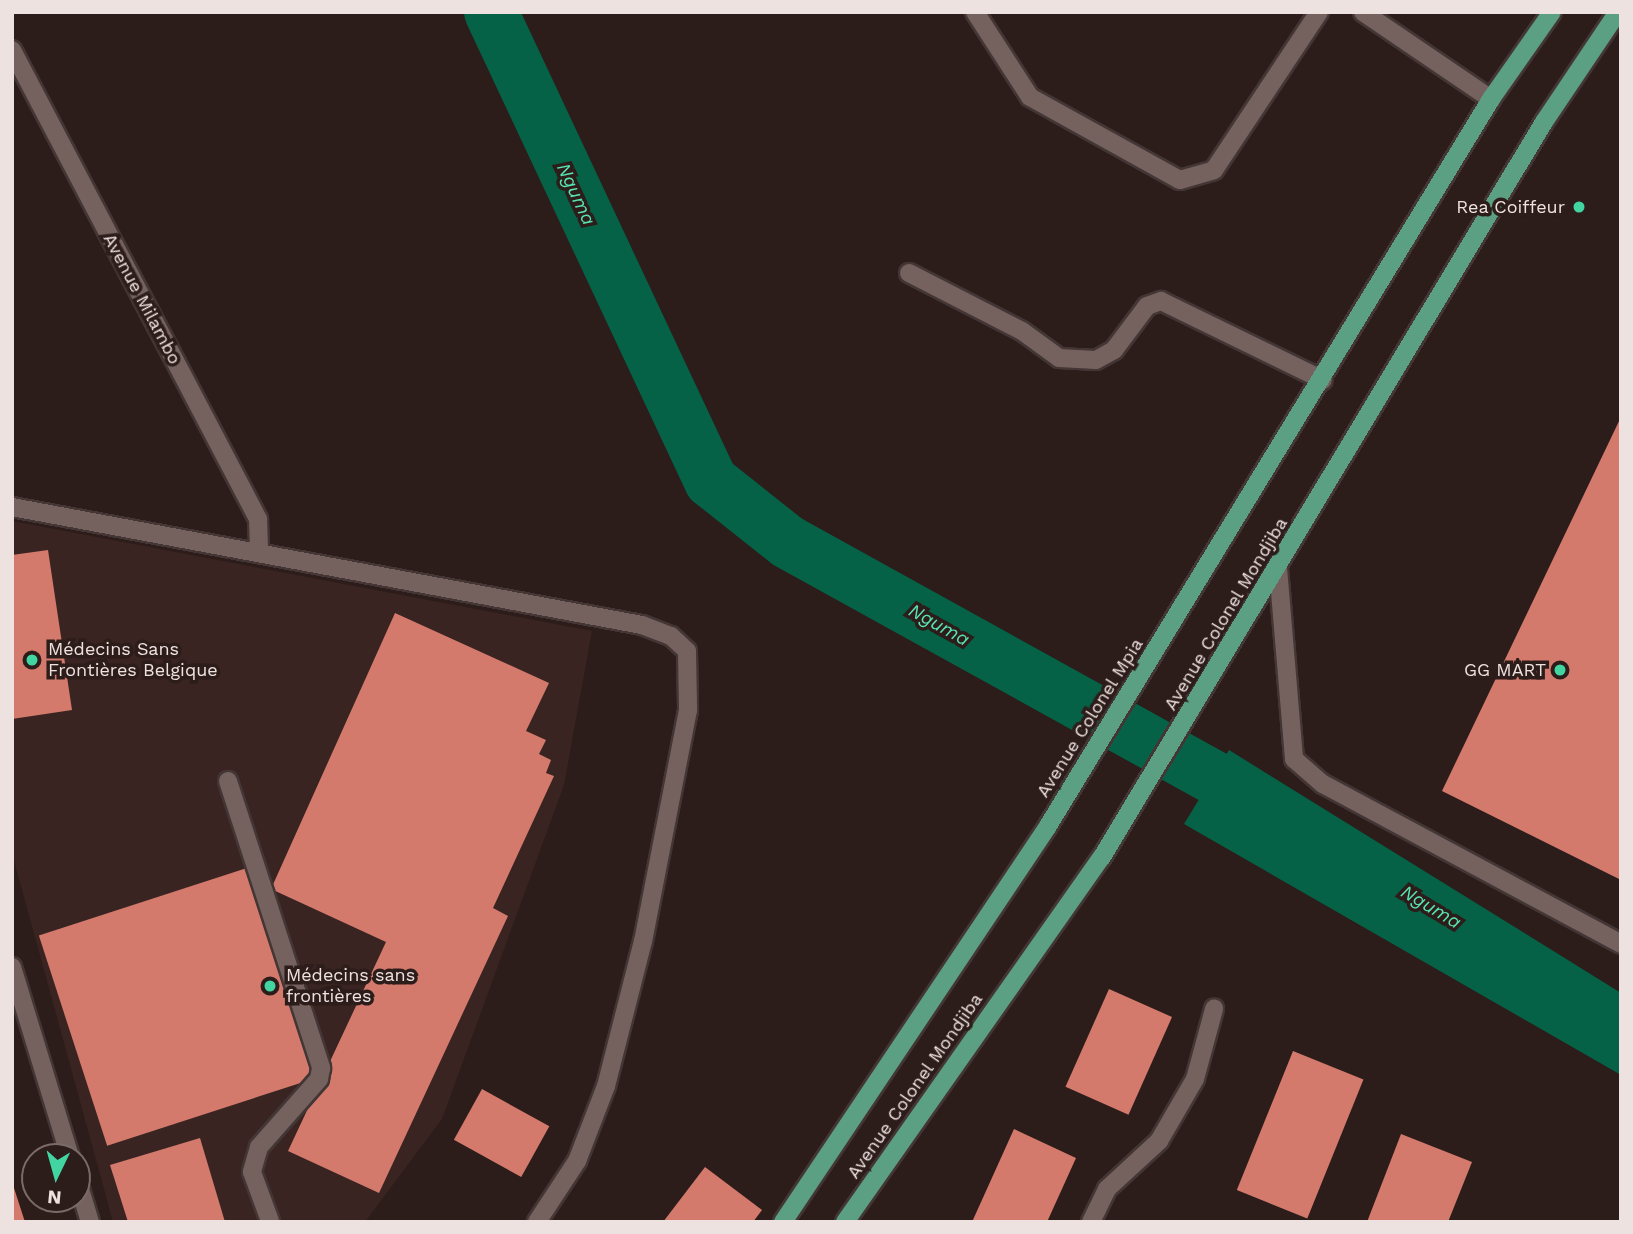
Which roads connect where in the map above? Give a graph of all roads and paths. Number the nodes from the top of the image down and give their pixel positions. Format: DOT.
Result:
graph roads {
  1 [pos="975,12"];
  2 [pos="1319,12"];
  3 [pos="1363,12"];
  4 [pos="1552,12"];
  5 [pos="1618,12"];
  6 [pos="12,50"];
  7 [pos="1491,99"];
  8 [pos="909,273"];
  9 [pos="1323,380"];
  10 [pos="12,506"];
  11 [pos="259,550"];
  12 [pos="1278,568"];
  13 [pos="228,781"];
  14 [pos="1048,826"];
  15 [pos="1621,944"];
  16 [pos="12,967"];
  17 [pos="16,996"];
  18 [pos="1214,1009"];
  19 [pos="65,1143"];
  20 [pos="270,1221"];
  21 [pos="537,1222"];
  22 [pos="782,1222"];
  23 [pos="845,1222"];
  24 [pos="1091,1222"];
  1 -- 2 [label="street"];
  3 -- 7 [label="street"];
  4 -- 7 [label="main road"];
  5 -- 12 [label="main road, Avenue Colonel Mondjiba"];
  6 -- 11 [label="street, Avenue Milambo"];
  7 -- 9 [label="main road"];
  8 -- 9 [label="street"];
  9 -- 14 [label="main road, Avenue Colonel Mpia"];
  10 -- 11 [label="street"];
  11 -- 21 [label="street"];
  12 -- 15 [label="street"];
  12 -- 23 [label="main road, Avenue Colonel Mondjiba"];
  13 -- 20 [label="street"];
  14 -- 22 [label="main road, Avenue Colonel Mondjiba"];
  16 -- 17 [label="street"];
  17 -- 19 [label="street"];
  18 -- 24 [label="street"];
}
